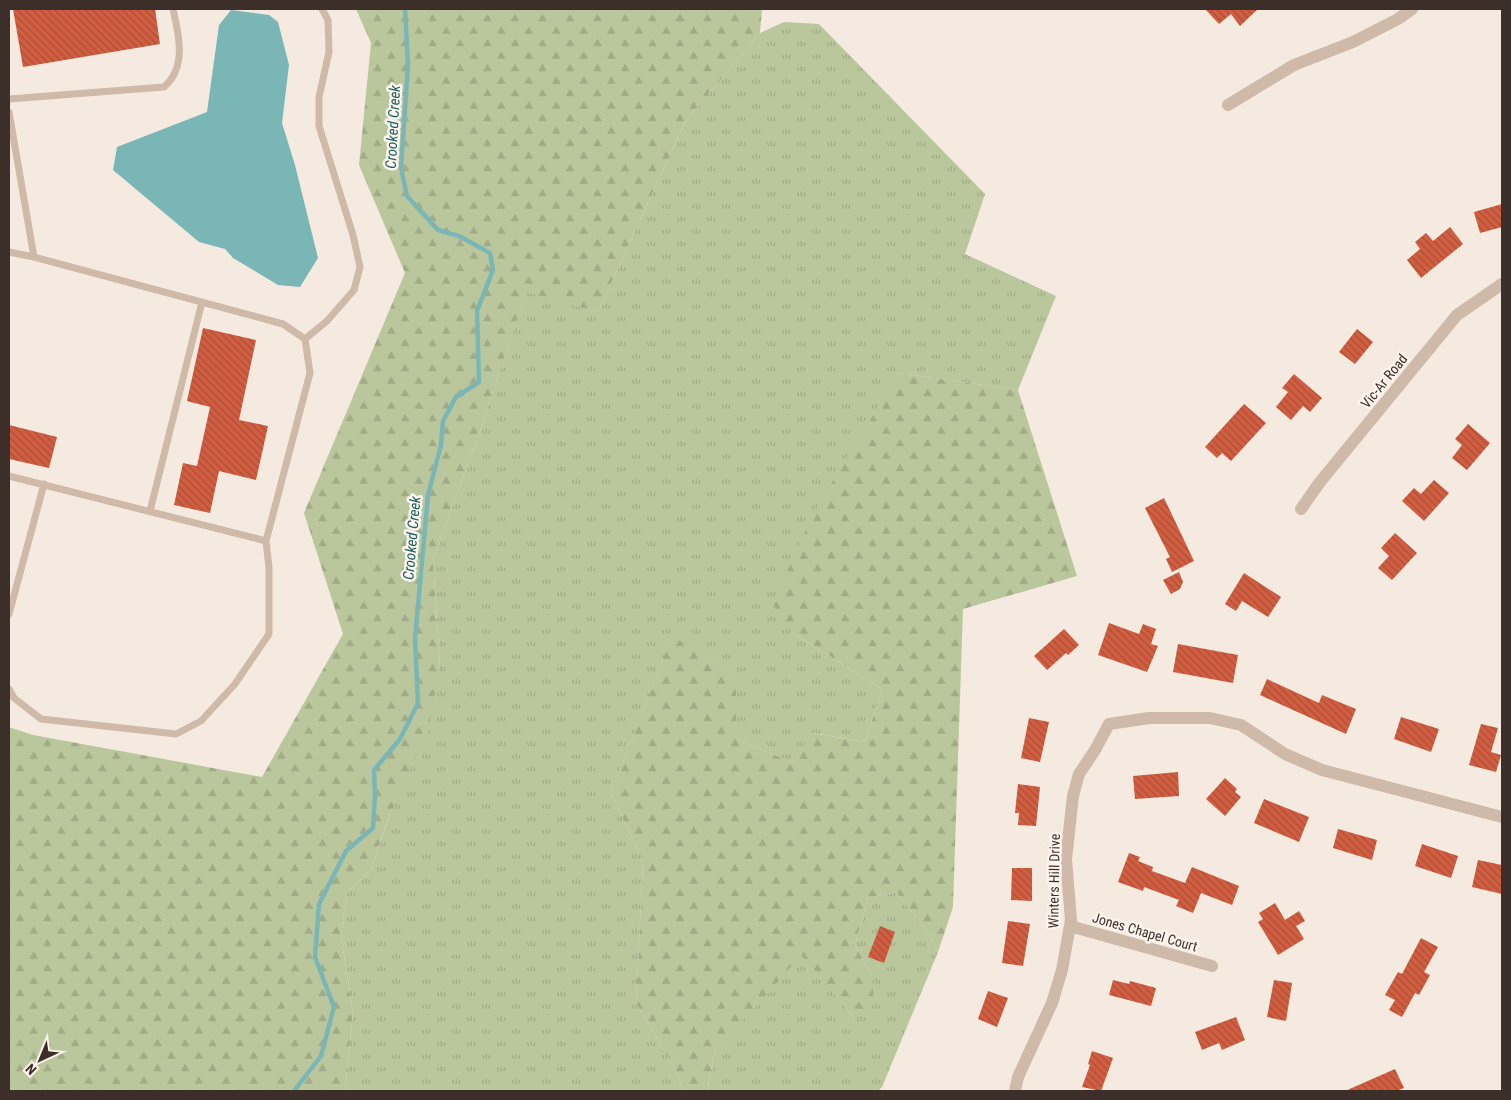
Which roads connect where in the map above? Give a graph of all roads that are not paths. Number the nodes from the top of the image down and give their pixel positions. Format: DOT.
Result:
graph roads {
  1 [pos="174,9"];
  2 [pos="322,9"];
  3 [pos="1412,9"];
  4 [pos="9,99"];
  5 [pos="1228,105"];
  6 [pos="9,112"];
  7 [pos="9,252"];
  8 [pos="34,257"];
  9 [pos="1502,284"];
  10 [pos="202,302"];
  11 [pos="305,339"];
  12 [pos="9,476"];
  13 [pos="44,484"];
  14 [pos="1301,509"];
  15 [pos="150,511"];
  16 [pos="266,541"];
  17 [pos="9,614"];
  18 [pos="9,689"];
  19 [pos="1502,817"];
  20 [pos="1070,926"];
  21 [pos="1212,966"];
  22 [pos="1015,1091"];
  1 -- 4 [label="lane"];
  2 -- 11 [label="lane"];
  3 -- 5 [label="street"];
  6 -- 8 [label="lane"];
  7 -- 8 [label="lane"];
  8 -- 10 [label="lane"];
  9 -- 14 [label="street, Vic-Ar Road"];
  10 -- 11 [label="lane"];
  10 -- 15 [label="lane"];
  11 -- 16 [label="lane"];
  12 -- 13 [label="lane"];
  13 -- 15 [label="lane"];
  13 -- 17 [label="lane"];
  15 -- 16 [label="lane"];
  16 -- 18 [label="lane"];
  19 -- 20 [label="street, Winters Hill Drive"];
  20 -- 21 [label="street, Jones Chapel Court"];
  20 -- 22 [label="street, Winters Hill Drive"];
}
